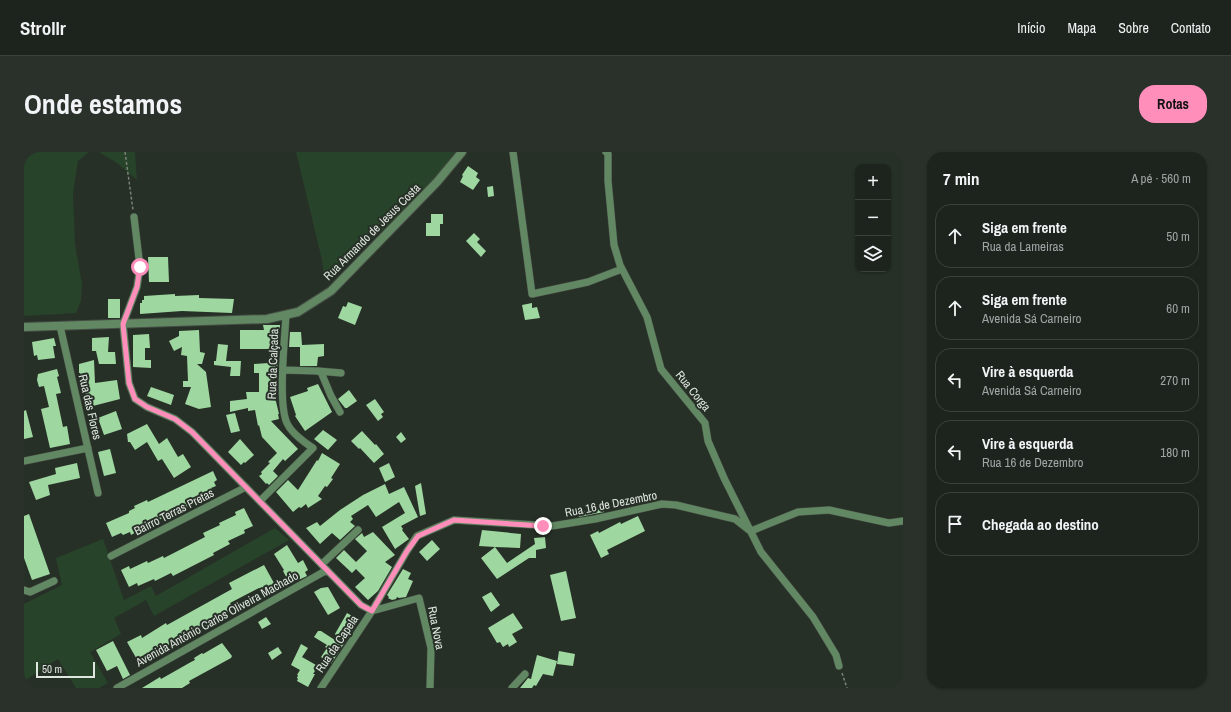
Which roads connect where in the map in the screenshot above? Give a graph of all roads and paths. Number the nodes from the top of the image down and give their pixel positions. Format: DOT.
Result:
graph roads {
  1 [pos="125,152"];
  2 [pos="462,152"];
  3 [pos="514,152"];
  4 [pos="606,152"];
  5 [pos="134,217"];
  6 [pos="622,269"];
  7 [pos="286,315"];
  8 [pos="123,324"];
  9 [pos="60,326"];
  10 [pos="24,327"];
  11 [pos="283,370"];
  12 [pos="317,370"];
  13 [pos="341,373"];
  14 [pos="340,412"];
  15 [pos="88,448"];
  16 [pos="24,461"];
  17 [pos="246,487"];
  18 [pos="98,492"];
  19 [pos="260,501"];
  20 [pos="903,521"];
  21 [pos="358,530"];
  22 [pos="751,531"];
  23 [pos="111,556"];
  24 [pos="322,564"];
  25 [pos="327,570"];
  26 [pos="54,582"];
  27 [pos="24,590"];
  28 [pos="372,611"];
  29 [pos="839,666"];
  30 [pos="525,674"];
  31 [pos="117,688"];
  32 [pos="321,688"];
  33 [pos="430,688"];
  34 [pos="512,688"];
  35 [pos="847,688"];
  1 -- 5 [label="path"];
  2 -- 7 [label="street, Rua Armando de Jesus Costa"];
  3 -- 6 [label="street"];
  4 -- 6 [label="street, Rua Corga"];
  5 -- 8 [label="street"];
  6 -- 22 [label="street, Rua Corga"];
  7 -- 8 [label="street, Rua Armando de Jesus Costa"];
  7 -- 11 [label="street, Rua da Calçada"];
  8 -- 9 [label="street, Rua Armando de Jesus Costa"];
  8 -- 17 [label="street"];
  9 -- 10 [label="street, Rua Armando de Jesus Costa"];
  9 -- 15 [label="street, Rua das Flores"];
  11 -- 12 [label="street"];
  11 -- 19 [label="street, Rua da Calçada"];
  12 -- 13 [label="street"];
  12 -- 14 [label="street"];
  15 -- 16 [label="street"];
  15 -- 18 [label="street, Rua das Flores"];
  17 -- 19 [label="street"];
  17 -- 23 [label="street, Bairro Terras Pretas"];
  19 -- 24 [label="street"];
  20 -- 22 [label="street"];
  21 -- 24 [label="street"];
  22 -- 28 [label="street, Rua 16 de Dezembro"];
  22 -- 29 [label="street, Rua Corga"];
  24 -- 25 [label="street"];
  25 -- 28 [label="street"];
  25 -- 31 [label="street, Avenida António Carlos Oliveira Machado"];
  26 -- 27 [label="street"];
  28 -- 32 [label="street, Rua da Capela"];
  28 -- 33 [label="street, Rua Nova"];
  29 -- 35 [label="path"];
  30 -- 34 [label="street"];
}
